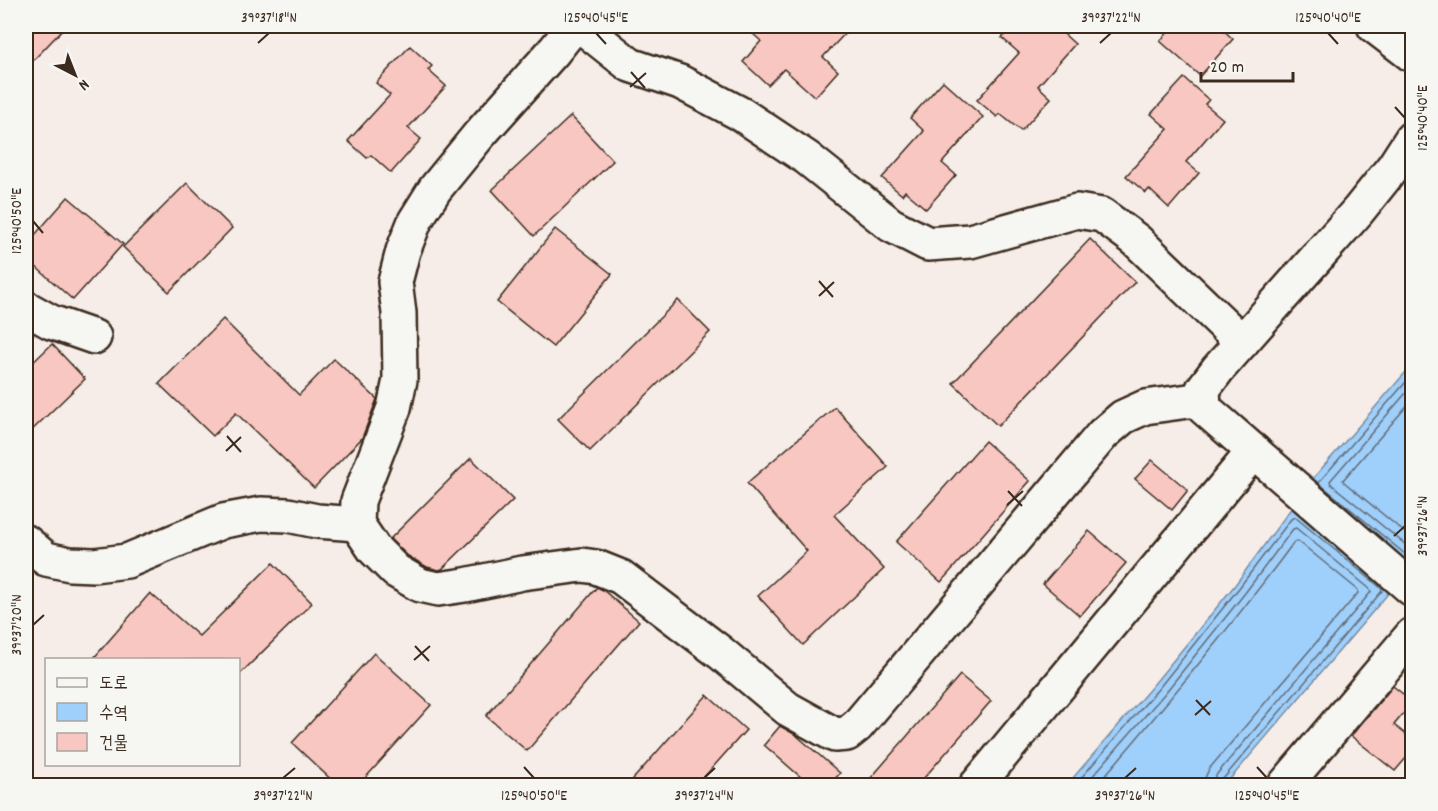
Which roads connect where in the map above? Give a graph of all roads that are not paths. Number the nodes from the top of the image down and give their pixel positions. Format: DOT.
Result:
graph roads {
  1 [pos="574,26"];
  2 [pos="581,26"];
  3 [pos="1374,26"];
  4 [pos="1413,56"];
  5 [pos="1413,138"];
  6 [pos="26,308"];
  7 [pos="94,337"];
  8 [pos="1242,342"];
  9 [pos="1203,399"];
  10 [pos="1254,451"];
  11 [pos="357,524"];
  12 [pos="26,542"];
  13 [pos="1413,589"];
  14 [pos="1413,635"];
  15 [pos="976,786"];
  16 [pos="1284,786"];
  1 -- 11 [label="street"];
  2 -- 8 [label="street"];
  3 -- 4 [label="street"];
  5 -- 8 [label="street"];
  6 -- 7 [label="street"];
  8 -- 9 [label="street"];
  9 -- 10 [label="street"];
  9 -- 11 [label="street"];
  10 -- 13 [label="street"];
  10 -- 15 [label="street"];
  11 -- 12 [label="street"];
  14 -- 16 [label="street"];
}
